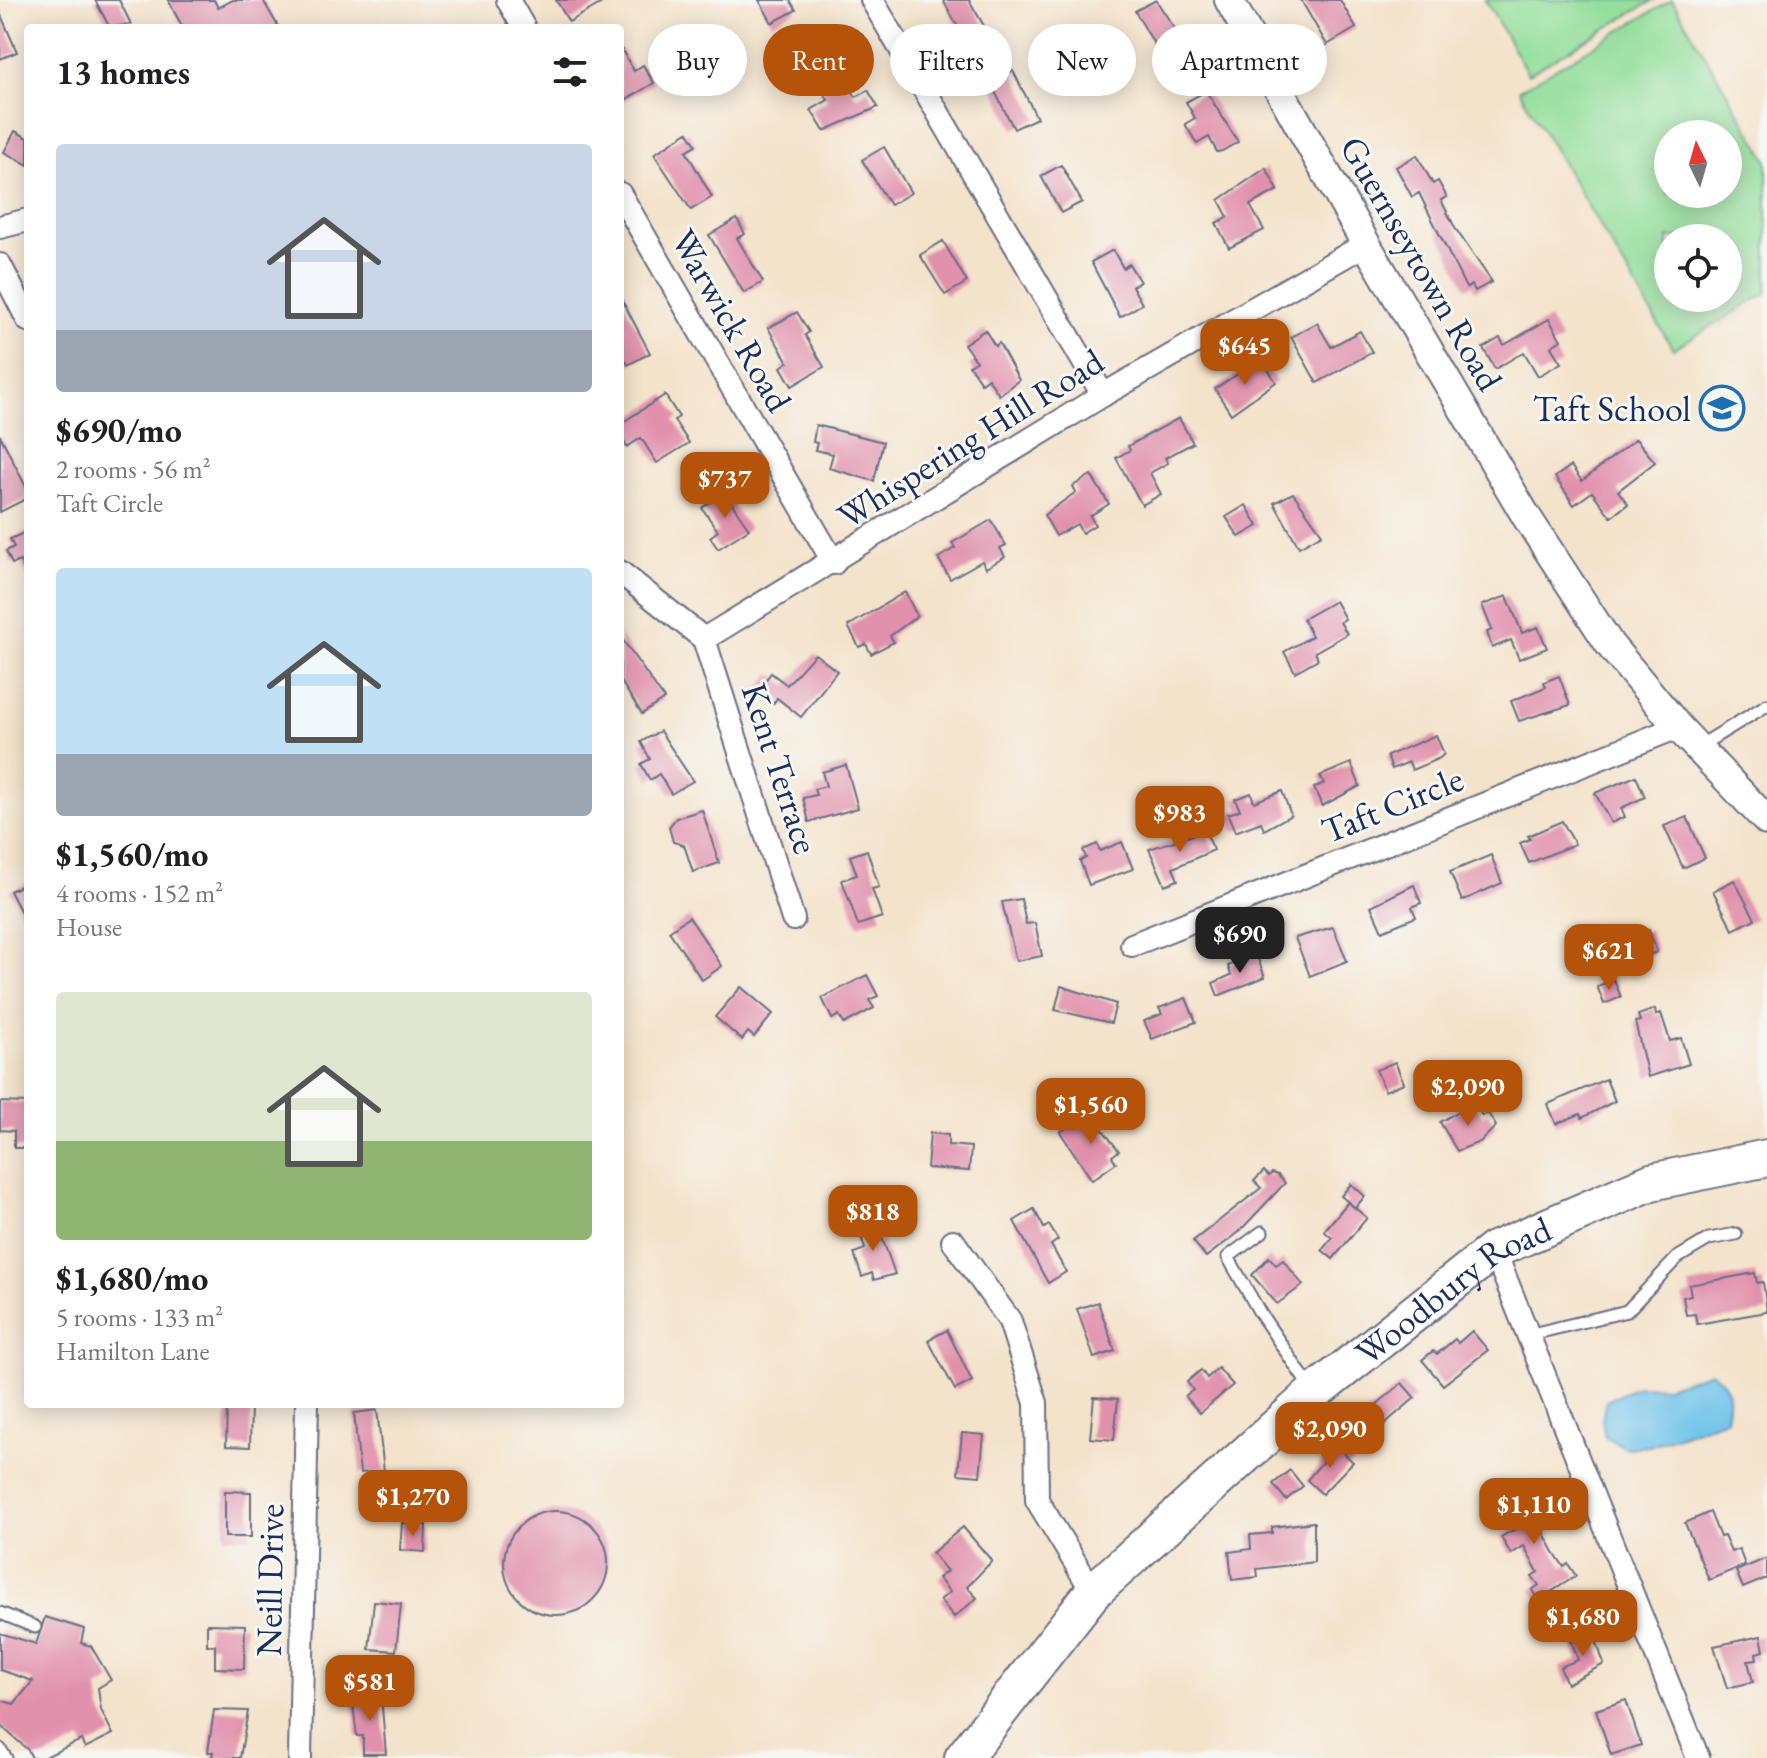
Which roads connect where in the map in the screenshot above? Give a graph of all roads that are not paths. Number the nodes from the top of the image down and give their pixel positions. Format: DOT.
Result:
graph roads {
  1 [pos="508,0"];
  2 [pos="872,0"];
  3 [pos="1229,0"];
  4 [pos="522,24"];
  5 [pos="624,201"];
  6 [pos="24,221"];
  7 [pos="0,227"];
  8 [pos="1366,244"];
  9 [pos="0,265"];
  10 [pos="24,312"];
  11 [pos="1103,395"];
  12 [pos="834,563"];
  13 [pos="624,575"];
  14 [pos="704,639"];
  15 [pos="1767,705"];
  16 [pos="1687,737"];
  17 [pos="1767,821"];
  18 [pos="793,919"];
  19 [pos="1132,945"];
  20 [pos="1767,1158"];
  21 [pos="1262,1232"];
  22 [pos="1736,1234"];
  23 [pos="953,1241"];
  24 [pos="1494,1250"];
  25 [pos="1528,1335"];
  26 [pos="1314,1393"];
  27 [pos="307,1408"];
  28 [pos="1093,1592"];
  29 [pos="0,1613"];
  30 [pos="35,1627"];
  31 [pos="0,1749"];
  32 [pos="6,1758"];
  33 [pos="300,1758"];
  34 [pos="963,1758"];
  35 [pos="1698,1758"];
  1 -- 4 [label="street"];
  2 -- 11 [label="street"];
  3 -- 8 [label="street, Guernseytown Road"];
  5 -- 12 [label="street, Warwick Road"];
  6 -- 7 [label="street"];
  8 -- 11 [label="street, Whispering Hill Road"];
  8 -- 16 [label="street, Guernseytown Road"];
  9 -- 10 [label="street"];
  11 -- 12 [label="street, Whispering Hill Road"];
  12 -- 14 [label="street, Whispering Hill Road"];
  13 -- 14 [label="street"];
  14 -- 18 [label="street, Kent Terrace"];
  15 -- 16 [label="lane"];
  16 -- 17 [label="street, Guernseytown Road"];
  16 -- 19 [label="street, Taft Circle"];
  20 -- 24 [label="main road, Woodbury Road"];
  21 -- 26 [label="lane"];
  22 -- 25 [label="lane"];
  23 -- 28 [label="street"];
  24 -- 25 [label="street"];
  24 -- 26 [label="main road, Woodbury Road"];
  25 -- 35 [label="street"];
  26 -- 28 [label="main road, Woodbury Road"];
  27 -- 33 [label="street, Neill Drive"];
  28 -- 34 [label="main road, Woodbury Road"];
  29 -- 30 [label="lane"];
  31 -- 32 [label="lane"];
}
